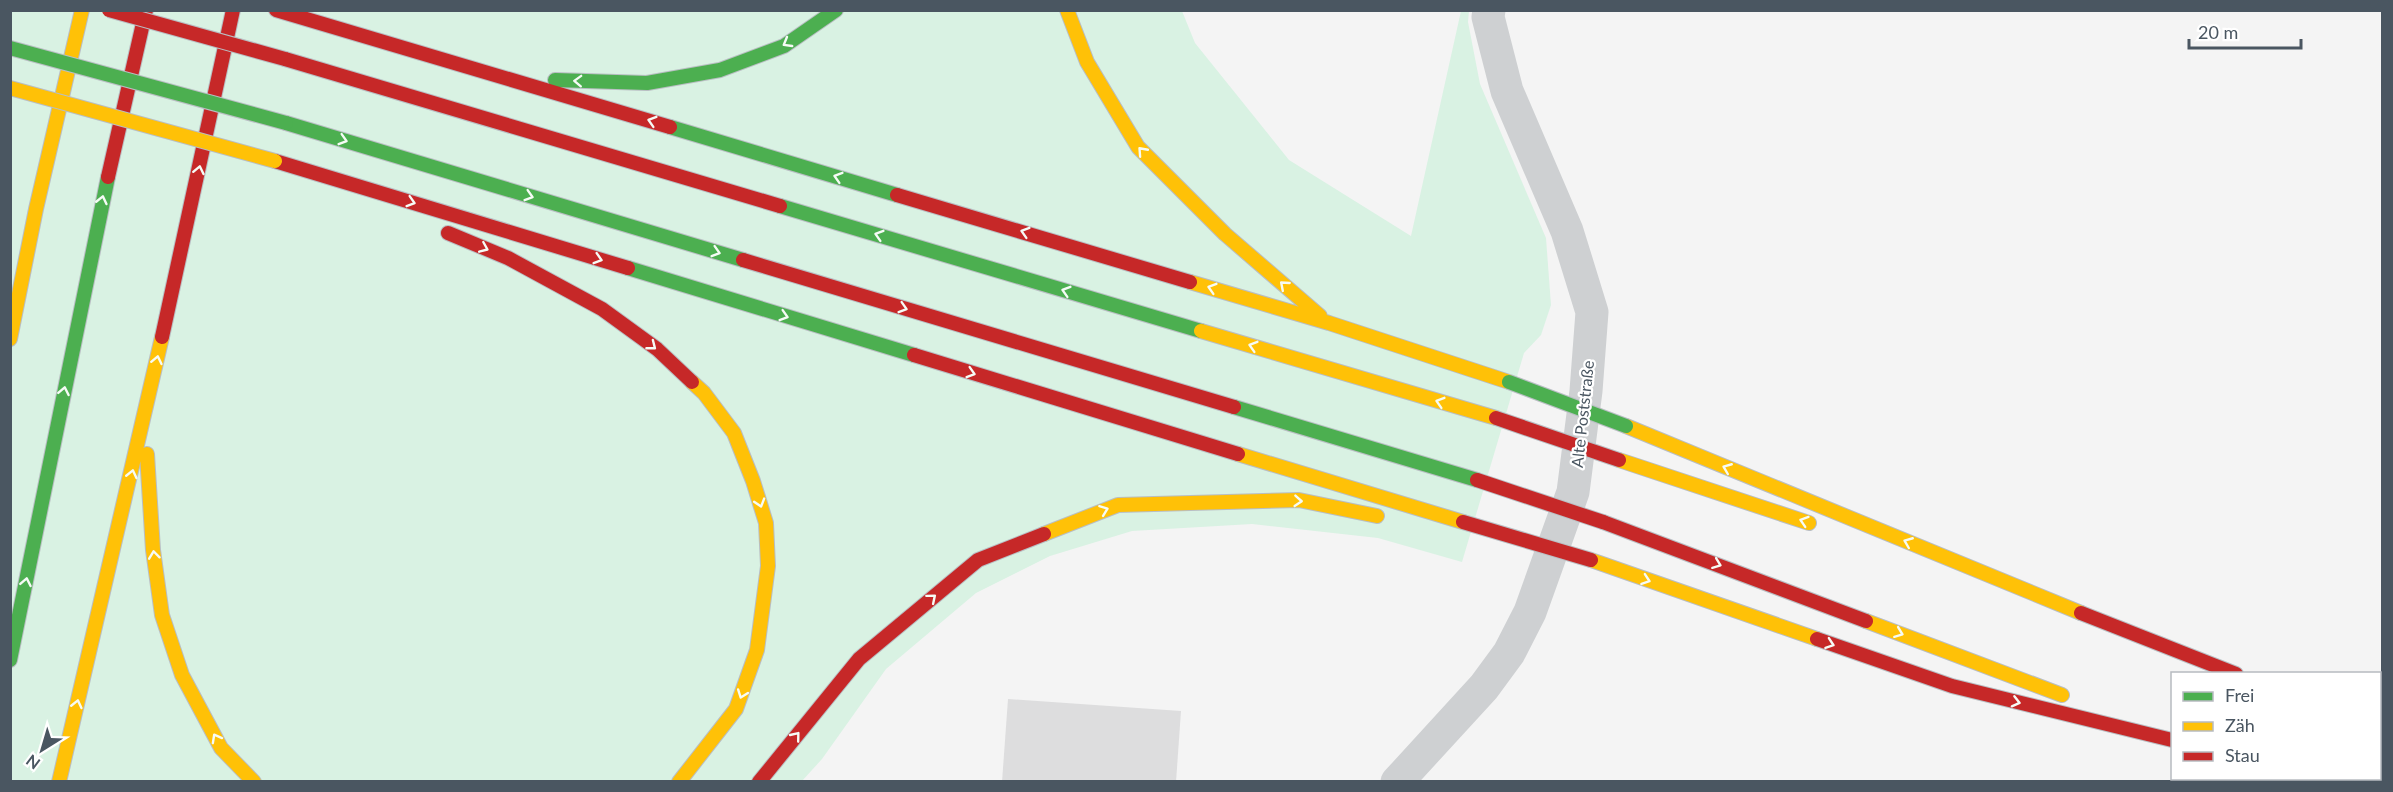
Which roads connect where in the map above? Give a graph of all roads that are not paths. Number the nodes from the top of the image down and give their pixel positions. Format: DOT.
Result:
graph roads {
  1 [pos="82,10"];
  2 [pos="109,10"];
  3 [pos="146,10"];
  4 [pos="233,10"];
  5 [pos="276,10"];
  6 [pos="836,10"];
  7 [pos="1067,10"];
  8 [pos="1489,10"];
  9 [pos="10,48"];
  10 [pos="512,79"];
  11 [pos="10,88"];
  12 [pos="275,161"];
  13 [pos="402,214"];
  14 [pos="434,227"];
  15 [pos="1329,323"];
  16 [pos="10,339"];
  17 [pos="145,417"];
  18 [pos="1391,519"];
  19 [pos="1426,526"];
  20 [pos="1822,527"];
  21 [pos="1462,528"];
  22 [pos="1878,545"];
  23 [pos="2059,604"];
  24 [pos="10,660"];
  25 [pos="2231,672"];
  26 [pos="2072,699"];
  27 [pos="2094,707"];
  28 [pos="2171,738"];
  29 [pos="2171,738"];
  30 [pos="58,782"];
  31 [pos="254,782"];
  32 [pos="679,782"];
  33 [pos="759,782"];
  34 [pos="1397,782"];
  1 -- 16 [label="highway"];
  20 -- 2 [label="highway, one-way, bridge"];
  24 -- 3 [label="highway, one-way"];
  17 -- 4 [label="highway, one-way"];
  5 -- 10 [label="highway"];
  6 -- 10 [label="highway, one-way"];
  15 -- 7 [label="highway, one-way"];
  8 -- 34 [label="street, Alte Poststraße"];
  9 -- 26 [label="highway, one-way, bridge"];
  15 -- 10 [label="highway, one-way"];
  11 -- 12 [label="highway, bridge"];
  12 -- 13 [label="highway"];
  12 -- 21 [label="highway, one-way"];
  14 -- 32 [label="highway, one-way"];
  23 -- 15 [label="highway, one-way, bridge"];
  30 -- 17 [label="highway, one-way"];
  31 -- 17 [label="highway, one-way"];
  33 -- 18 [label="highway, one-way"];
  19 -- 21 [label="highway"];
  21 -- 28 [label="highway, one-way, bridge"];
  22 -- 23 [label="highway"];
  23 -- 25 [label="highway"];
  27 -- 29 [label="highway"];
}
